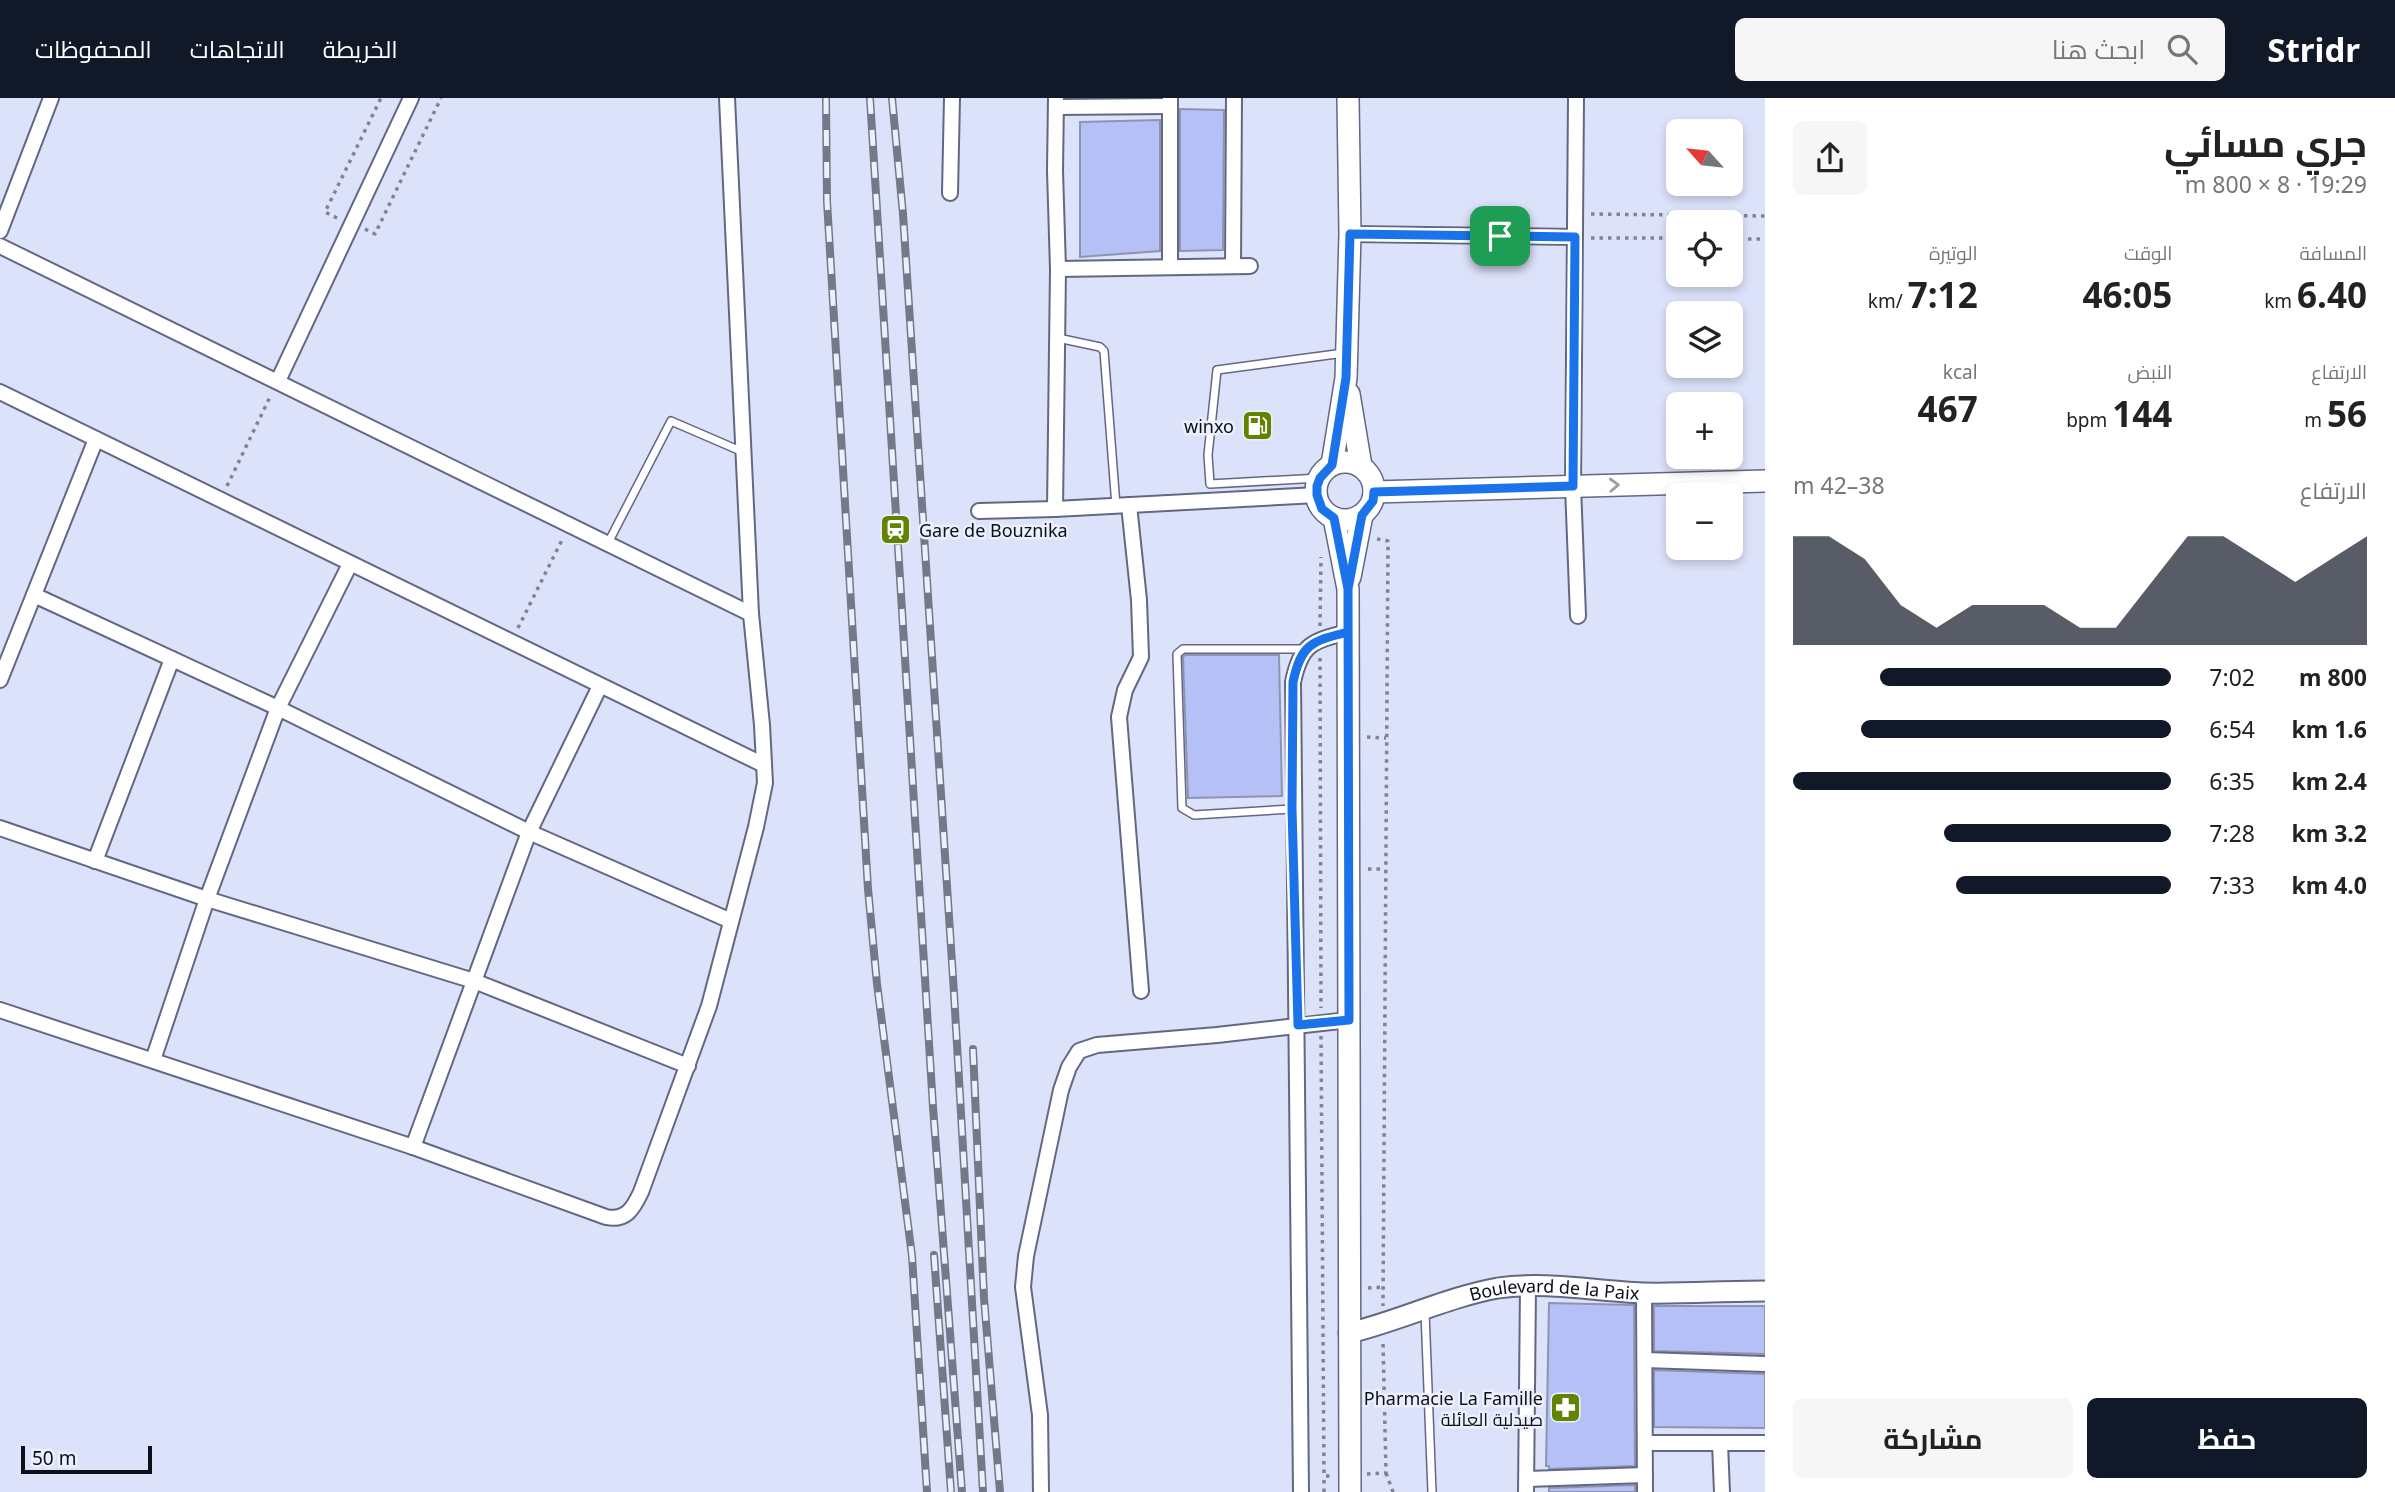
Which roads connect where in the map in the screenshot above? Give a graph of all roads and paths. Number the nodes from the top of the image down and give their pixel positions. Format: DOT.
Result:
graph roads {
  1 [pos="51,98"];
  2 [pos="411,98"];
  3 [pos="727,98"];
  4 [pos="952,98"];
  5 [pos="1234,98"];
  6 [pos="1348,98"];
  7 [pos="1576,98"];
  8 [pos="1170,102"];
  9 [pos="1056,103"];
  10 [pos="950,193"];
  11 [pos="1575,214"];
  12 [pos="1765,216"];
  13 [pos="0,231"];
  14 [pos="1350,234"];
  15 [pos="1575,237"];
  16 [pos="1666,238"];
  17 [pos="1743,239"];
  18 [pos="1765,239"];
  19 [pos="0,246"];
  20 [pos="1233,266"];
  21 [pos="1250,266"];
  22 [pos="1170,267"];
  23 [pos="1058,269"];
  24 [pos="1057,337"];
  25 [pos="1347,353"];
  26 [pos="1346,378"];
  27 [pos="278,381"];
  28 [pos="0,392"];
  29 [pos="96,439"];
  30 [pos="744,452"];
  31 [pos="1361,466"];
  32 [pos="1323,479"];
  33 [pos="1765,481"];
  34 [pos="1573,486"];
  35 [pos="1374,492"];
  36 [pos="220,500"];
  37 [pos="1122,505"];
  38 [pos="1055,509"];
  39 [pos="979,511"];
  40 [pos="1362,515"];
  41 [pos="1334,518"];
  42 [pos="569,525"];
  43 [pos="608,544"];
  44 [pos="350,565"];
  45 [pos="1348,589"];
  46 [pos="34,595"];
  47 [pos="751,614"];
  48 [pos="1578,616"];
  49 [pos="1348,632"];
  50 [pos="511,642"];
  51 [pos="1305,649"];
  52 [pos="172,659"];
  53 [pos="0,680"];
  54 [pos="600,686"];
  55 [pos="278,708"];
  56 [pos="764,765"];
  57 [pos="1292,809"];
  58 [pos="0,828"];
  59 [pos="529,832"];
  60 [pos="95,861"];
  61 [pos="207,899"];
  62 [pos="731,921"];
  63 [pos="474,981"];
  64 [pos="1141,991"];
  65 [pos="0,1010"];
  66 [pos="1349,1020"];
  67 [pos="1298,1025"];
  68 [pos="153,1060"];
  69 [pos="688,1066"];
  70 [pos="413,1147"];
  71 [pos="1528,1286"];
  72 [pos="1765,1291"];
  73 [pos="1644,1293"];
  74 [pos="1424,1311"];
  75 [pos="1349,1333"];
  76 [pos="1645,1360"];
  77 [pos="1765,1364"];
  78 [pos="1644,1443"];
  79 [pos="1765,1443"];
  80 [pos="1720,1444"];
  81 [pos="1386,1473"];
  82 [pos="1645,1475"];
  83 [pos="1324,1476"];
  84 [pos="1526,1485"];
  85 [pos="1352,1490"];
  86 [pos="1041,1492"];
  87 [pos="1301,1492"];
  88 [pos="1324,1492"];
  89 [pos="1393,1492"];
  90 [pos="1432,1492"];
  91 [pos="1645,1492"];
  92 [pos="1722,1492"];
  1 -- 13 [label="street"];
  2 -- 27 [label="street"];
  3 -- 30 [label="street"];
  4 -- 10 [label="street"];
  5 -- 20 [label="street"];
  6 -- 14 [label="main road"];
  7 -- 11 [label="street"];
  8 -- 9 [label="street"];
  8 -- 22 [label="street"];
  9 -- 23 [label="street"];
  11 -- 12 [label="path"];
  11 -- 15 [label="street"];
  14 -- 15 [label="street"];
  14 -- 25 [label="main road"];
  15 -- 16 [label="path"];
  15 -- 34 [label="street"];
  17 -- 18 [label="path"];
  19 -- 27 [label="street"];
  20 -- 21 [label="street"];
  20 -- 22 [label="street"];
  22 -- 23 [label="street"];
  23 -- 24 [label="street"];
  24 -- 37 [label="lane"];
  24 -- 38 [label="street"];
  25 -- 26 [label="main road"];
  25 -- 32 [label="lane"];
  26 -- 31 [label="main road"];
  26 -- 32 [label="main road"];
  27 -- 36 [label="path"];
  27 -- 42 [label="street"];
  28 -- 29 [label="street"];
  29 -- 36 [label="street"];
  29 -- 46 [label="street"];
  30 -- 43 [label="lane"];
  30 -- 47 [label="street"];
  31 -- 32 [label="main road"];
  31 -- 35 [label="main road"];
  32 -- 37 [label="street"];
  32 -- 41 [label="main road"];
  34 -- 33 [label="main road, one-way"];
  34 -- 35 [label="main road"];
  34 -- 48 [label="street"];
  35 -- 40 [label="main road"];
  36 -- 44 [label="street"];
  37 -- 38 [label="street"];
  37 -- 64 [label="street"];
  38 -- 39 [label="street"];
  40 -- 41 [label="main road"];
  40 -- 45 [label="main road"];
  41 -- 45 [label="main road"];
  42 -- 43 [label="street"];
  42 -- 50 [label="path"];
  43 -- 47 [label="street"];
  44 -- 50 [label="street"];
  44 -- 55 [label="street"];
  45 -- 49 [label="main road"];
  46 -- 52 [label="street"];
  46 -- 53 [label="street"];
  47 -- 56 [label="street"];
  49 -- 51 [label="street"];
  49 -- 66 [label="main road"];
  50 -- 54 [label="street"];
  51 -- 57 [label="street"];
  51 -- 57 [label="lane"];
  52 -- 55 [label="street"];
  52 -- 60 [label="street"];
  54 -- 56 [label="street"];
  54 -- 59 [label="street"];
  55 -- 59 [label="street"];
  55 -- 61 [label="street"];
  56 -- 62 [label="street"];
  57 -- 67 [label="street"];
  58 -- 60 [label="street"];
  59 -- 62 [label="street"];
  59 -- 63 [label="street"];
  60 -- 61 [label="street"];
  61 -- 63 [label="street"];
  61 -- 68 [label="street"];
  62 -- 69 [label="street"];
  63 -- 69 [label="street"];
  63 -- 70 [label="street"];
  65 -- 68 [label="street"];
  66 -- 67 [label="street"];
  66 -- 75 [label="main road"];
  67 -- 86 [label="street"];
  67 -- 87 [label="street"];
  68 -- 70 [label="street"];
  69 -- 70 [label="street"];
  71 -- 73 [label="street, Boulevard de la Paix"];
  71 -- 74 [label="street, Boulevard de la Paix"];
  71 -- 84 [label="street"];
  72 -- 73 [label="street, Boulevard de la Paix"];
  73 -- 76 [label="street"];
  74 -- 75 [label="street, Boulevard de la Paix"];
  74 -- 90 [label="lane"];
  75 -- 85 [label="main road"];
  76 -- 77 [label="street"];
  76 -- 78 [label="street"];
  78 -- 80 [label="street"];
  78 -- 82 [label="street"];
  79 -- 80 [label="street"];
  80 -- 92 [label="street"];
  81 -- 89 [label="path"];
  82 -- 84 [label="street"];
  82 -- 91 [label="street"];
  83 -- 88 [label="path"];
}
